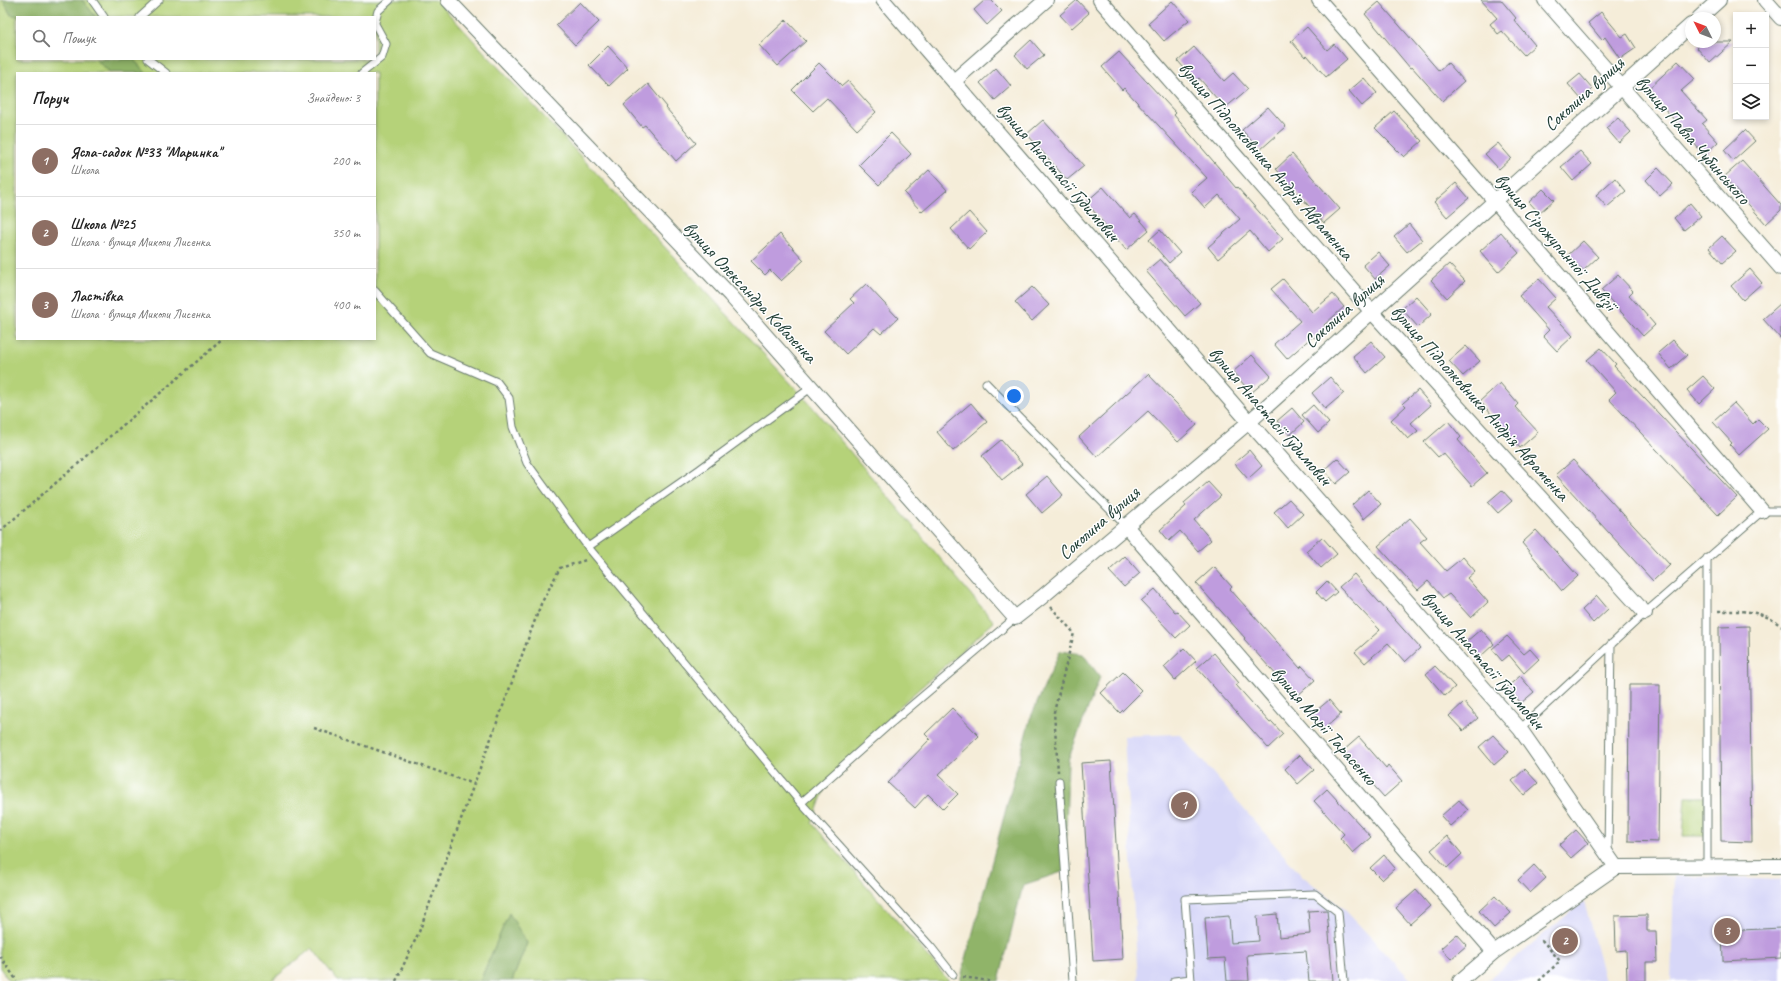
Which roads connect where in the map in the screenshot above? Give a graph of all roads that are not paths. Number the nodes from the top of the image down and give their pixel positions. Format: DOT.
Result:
graph roads {
  1 [pos="92,0"];
  2 [pos="159,0"];
  3 [pos="390,0"];
  4 [pos="448,0"];
  5 [pos="883,0"];
  6 [pos="1046,0"];
  7 [pos="1100,0"];
  8 [pos="1319,0"];
  9 [pos="1545,0"];
  10 [pos="1719,0"];
  11 [pos="1765,0"];
  12 [pos="1706,12"];
  13 [pos="103,16"];
  14 [pos="141,16"];
  15 [pos="1781,18"];
  16 [pos="376,19"];
  17 [pos="376,24"];
  18 [pos="1685,30"];
  19 [pos="149,60"];
  20 [pos="165,72"];
  21 [pos="363,72"];
  22 [pos="954,81"];
  23 [pos="1620,87"];
  24 [pos="1495,201"];
  25 [pos="1781,268"];
  26 [pos="376,292"];
  27 [pos="1372,312"];
  28 [pos="986,382"];
  29 [pos="812,387"];
  30 [pos="1249,422"];
  31 [pos="1762,511"];
  32 [pos="1781,511"];
  33 [pos="1125,525"];
  34 [pos="588,547"];
  35 [pos="1707,558"];
  36 [pos="1645,613"];
  37 [pos="1015,618"];
  38 [pos="1611,644"];
  39 [pos="1520,728"];
  40 [pos="1059,781"];
  41 [pos="801,803"];
  42 [pos="1608,855"];
  43 [pos="1707,866"];
  44 [pos="1781,866"];
  45 [pos="1616,867"];
  46 [pos="1494,952"];
  47 [pos="952,975"];
  48 [pos="1191,980"];
  49 [pos="1073,981"];
  50 [pos="1174,981"];
  51 [pos="1344,981"];
  52 [pos="1460,981"];
  1 -- 13 [label="lane"];
  2 -- 14 [label="lane"];
  3 -- 16 [label="lane"];
  4 -- 29 [label="street, вулиця Олександра Коваленка"];
  5 -- 22 [label="street, вулиця Анастасії Гудимович"];
  6 -- 22 [label="street"];
  7 -- 27 [label="street, вулиця Підполковника Андрія Авраменка"];
  8 -- 24 [label="street, вулиця Сірожупанної Дивізії"];
  9 -- 23 [label="street, вулиця Павла Чубинського"];
  10 -- 12 [label="street"];
  11 -- 15 [label="street"];
  17 -- 21 [label="lane"];
  18 -- 23 [label="street, Соколина вулиця"];
  19 -- 20 [label="lane"];
  22 -- 30 [label="street, вулиця Анастасії Гудимович"];
  23 -- 24 [label="street, Соколина вулиця"];
  23 -- 25 [label="street, вулиця Павла Чубинського"];
  24 -- 27 [label="street, Соколина вулиця"];
  24 -- 31 [label="street, вулиця Сірожупанної Дивізії"];
  26 -- 34 [label="lane"];
  27 -- 30 [label="street, Соколина вулиця"];
  27 -- 36 [label="street, вулиця Підполковника Андрія Авраменка"];
  28 -- 33 [label="lane"];
  29 -- 34 [label="lane"];
  29 -- 37 [label="street, вулиця Олександра Коваленка"];
  30 -- 33 [label="street, Соколина вулиця"];
  30 -- 39 [label="street, вулиця Анастасії Гудимович"];
  31 -- 32 [label="lane"];
  31 -- 35 [label="lane"];
  33 -- 37 [label="street, Соколина вулиця"];
  33 -- 46 [label="street, вулиця Марії Тарасенко"];
  34 -- 41 [label="lane"];
  35 -- 36 [label="lane"];
  35 -- 43 [label="lane"];
  36 -- 38 [label="lane"];
  37 -- 41 [label="lane"];
  38 -- 39 [label="lane"];
  38 -- 42 [label="lane"];
  39 -- 42 [label="street, вулиця Анастасії Гудимович"];
  40 -- 49 [label="lane"];
  41 -- 47 [label="lane"];
  42 -- 45 [label="street, вулиця Анастасії Гудимович"];
  43 -- 44 [label="street"];
  43 -- 45 [label="street"];
  45 -- 46 [label="street"];
  46 -- 52 [label="street"];
  48 -- 50 [label="lane"];
  48 -- 51 [label="lane"];
}
